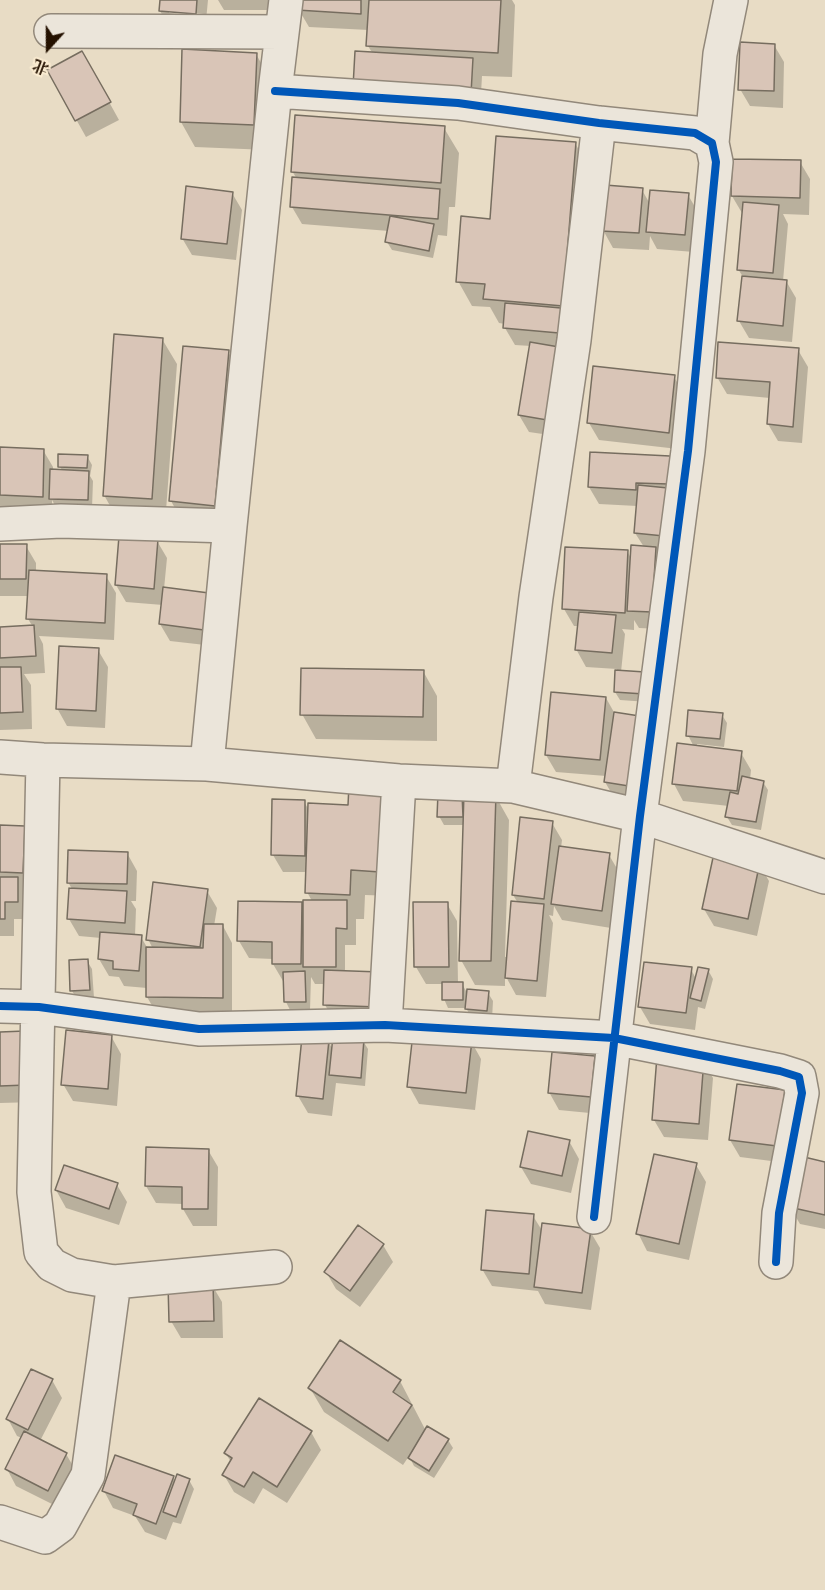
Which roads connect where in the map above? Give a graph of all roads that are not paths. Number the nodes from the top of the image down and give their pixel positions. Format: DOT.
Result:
graph roads {
  1 [pos="731,0"];
  2 [pos="284,16"];
  3 [pos="51,32"];
  4 [pos="274,91"];
  5 [pos="598,123"];
  6 [pos="712,143"];
  7 [pos="0,524"];
  8 [pos="230,526"];
  9 [pos="0,757"];
  10 [pos="43,760"];
  11 [pos="207,764"];
  12 [pos="399,781"];
  13 [pos="513,786"];
  14 [pos="640,816"];
  15 [pos="825,877"];
  16 [pos="0,1006"];
  17 [pos="39,1007"];
  18 [pos="386,1025"];
  19 [pos="614,1038"];
  20 [pos="594,1217"];
  21 [pos="776,1262"];
  22 [pos="275,1267"];
  23 [pos="114,1282"];
  24 [pos="0,1522"];
  1 -- 6 [label="street"];
  2 -- 3 [label="street"];
  2 -- 4 [label="street"];
  4 -- 5 [label="street"];
  4 -- 8 [label="street"];
  5 -- 6 [label="street"];
  5 -- 13 [label="street"];
  6 -- 14 [label="street"];
  7 -- 8 [label="street"];
  8 -- 11 [label="street"];
  9 -- 10 [label="street"];
  10 -- 11 [label="street"];
  10 -- 17 [label="street"];
  11 -- 12 [label="street"];
  12 -- 13 [label="street"];
  12 -- 18 [label="street"];
  13 -- 14 [label="street"];
  14 -- 15 [label="street"];
  14 -- 19 [label="street"];
  16 -- 17 [label="street"];
  17 -- 18 [label="street"];
  17 -- 23 [label="street"];
  18 -- 19 [label="street"];
  19 -- 20 [label="street"];
  19 -- 21 [label="street"];
  22 -- 23 [label="street"];
  23 -- 24 [label="street"];
}
